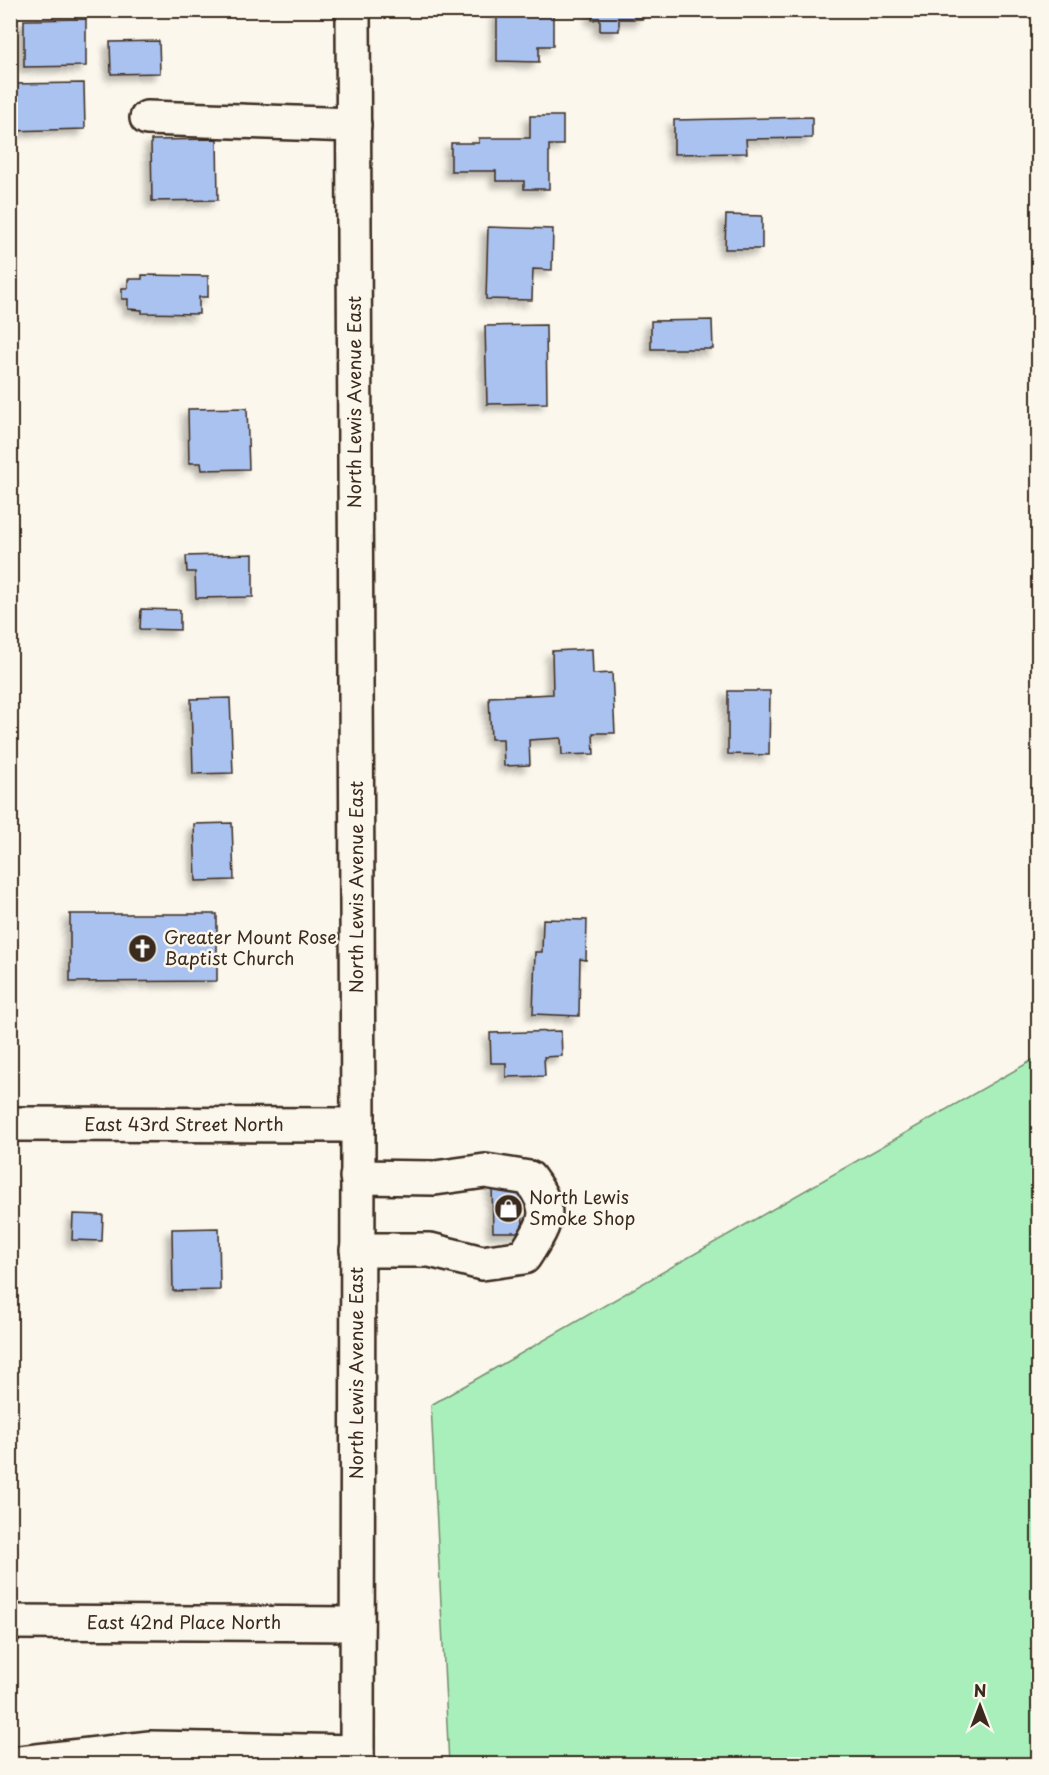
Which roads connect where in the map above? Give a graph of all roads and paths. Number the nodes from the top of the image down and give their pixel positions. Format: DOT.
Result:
graph roads {
  1 [pos="353,10"];
  2 [pos="147,117"];
  3 [pos="354,125"];
  4 [pos="10,1124"];
  5 [pos="358,1125"];
  6 [pos="357,1177"];
  7 [pos="357,1250"];
  8 [pos="10,1622"];
  9 [pos="357,1624"];
  10 [pos="357,1758"];
  11 [pos="11,1764"];
  1 -- 3 [label="main road, North Lewis Avenue East"];
  2 -- 3 [label="main road"];
  3 -- 5 [label="main road, North Lewis Avenue East"];
  4 -- 5 [label="main road, East 43rd Street North"];
  5 -- 6 [label="main road, North Lewis Avenue East"];
  6 -- 7 [label="main road, North Lewis Avenue East"];
  6 -- 7 [label="main road"];
  7 -- 9 [label="main road, North Lewis Avenue East"];
  8 -- 9 [label="main road, East 42nd Place North"];
  9 -- 10 [label="main road, North Lewis Avenue East"];
  10 -- 11 [label="main road"];
}
